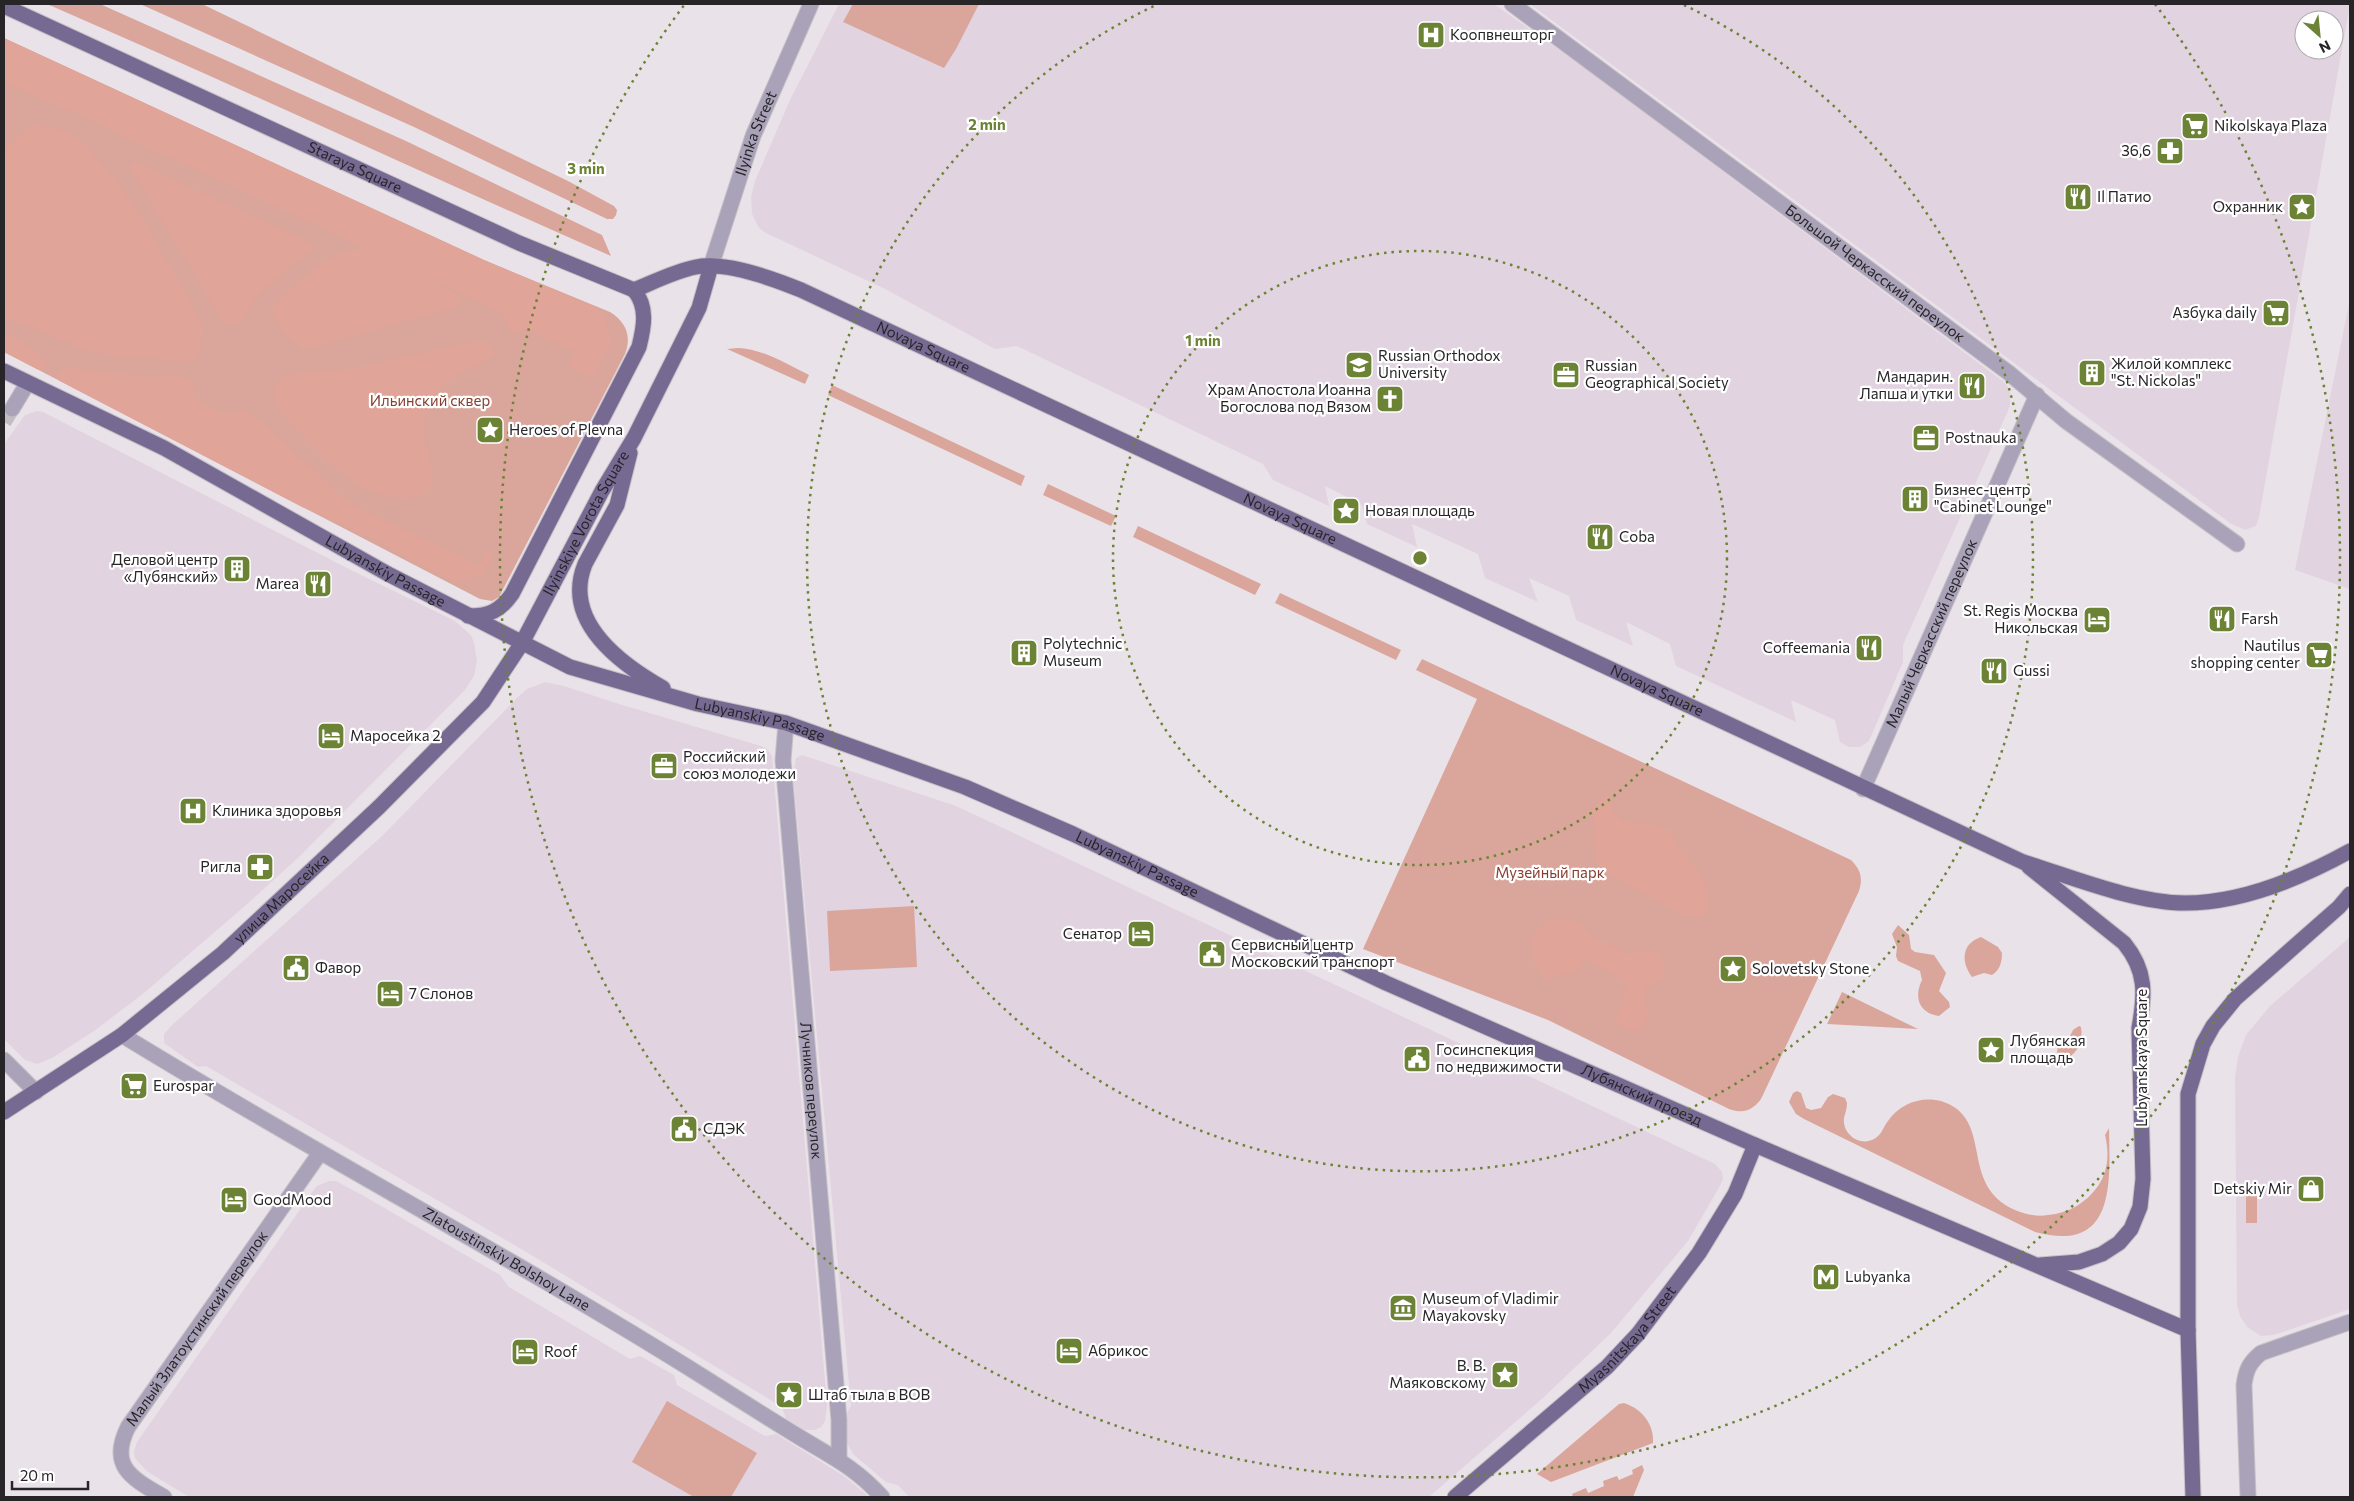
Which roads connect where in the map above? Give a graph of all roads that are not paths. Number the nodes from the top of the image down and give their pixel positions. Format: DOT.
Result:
graph roads {
  1 [pos="811,4"];
  2 [pos="1512,4"];
  3 [pos="4,6"];
  4 [pos="711,266"];
  5 [pos="634,290"];
  6 [pos="4,371"];
  7 [pos="27,384"];
  8 [pos="2037,395"];
  9 [pos="12,409"];
  10 [pos="634,438"];
  11 [pos="2237,544"];
  12 [pos="468,616"];
  13 [pos="522,643"];
  14 [pos="698,704"];
  15 [pos="786,723"];
  16 [pos="1864,789"];
  17 [pos="2350,851"];
  18 [pos="2023,862"];
  19 [pos="2350,894"];
  20 [pos="122,1035"];
  21 [pos="4,1060"];
  22 [pos="36,1092"];
  23 [pos="4,1112"];
  24 [pos="1755,1145"];
  25 [pos="320,1153"];
  26 [pos="2036,1265"];
  27 [pos="2350,1322"];
  28 [pos="2188,1330"];
  29 [pos="839,1459"];
  30 [pos="164,1497"];
  31 [pos="882,1497"];
  32 [pos="1455,1497"];
  33 [pos="2193,1497"];
  34 [pos="2248,1497"];
  1 -- 4 [label="street, Ilyinka Street"];
  2 -- 8 [label="street, Большой Черкасский переулок"];
  3 -- 5 [label="main road, Staraya Square"];
  4 -- 5 [label="main road"];
  4 -- 10 [label="main road, Ilyinskiye Vorota Square"];
  4 -- 16 [label="main road, Novaya Square"];
  5 -- 12 [label="main road"];
  6 -- 7 [label="main road, Lubyanskiy Passage"];
  7 -- 9 [label="street"];
  7 -- 12 [label="main road, Lubyanskiy Passage"];
  8 -- 11 [label="street, Большой Черкасский переулок"];
  8 -- 16 [label="street, Малый Черкасский переулок"];
  10 -- 13 [label="main road, Ilyinskiye Vorota Square"];
  10 -- 14 [label="main road"];
  12 -- 13 [label="main road, Lubyanskiy Passage"];
  13 -- 14 [label="main road, Lubyanskiy Passage"];
  13 -- 20 [label="main road, улица Маросейка"];
  14 -- 15 [label="main road, Lubyanskiy Passage"];
  15 -- 24 [label="main road, Лубянский проезд"];
  15 -- 29 [label="street, Лучников переулок"];
  16 -- 18 [label="main road, Lubyanskaya Square"];
  17 -- 18 [label="main road, Lubyanskaya Square"];
  18 -- 26 [label="main road, Lubyanskaya Square"];
  19 -- 28 [label="main road"];
  20 -- 22 [label="main road, улица Маросейка"];
  20 -- 25 [label="street, Zlatoustinskiy Bolshoy Lane"];
  21 -- 22 [label="street"];
  22 -- 23 [label="main road, улица Маросейка"];
  24 -- 26 [label="main road, Lubyanskaya Square"];
  24 -- 32 [label="main road, Myasnitskaya Street"];
  25 -- 29 [label="street, Zlatoustinskiy Bolshoy Lane"];
  25 -- 30 [label="street, Малый Златоустинский переулок"];
  26 -- 28 [label="main road, Lubyanskaya Square"];
  27 -- 34 [label="street"];
  28 -- 33 [label="main road"];
  29 -- 31 [label="street, Zlatoustinskiy Bolshoy Lane"];
}
